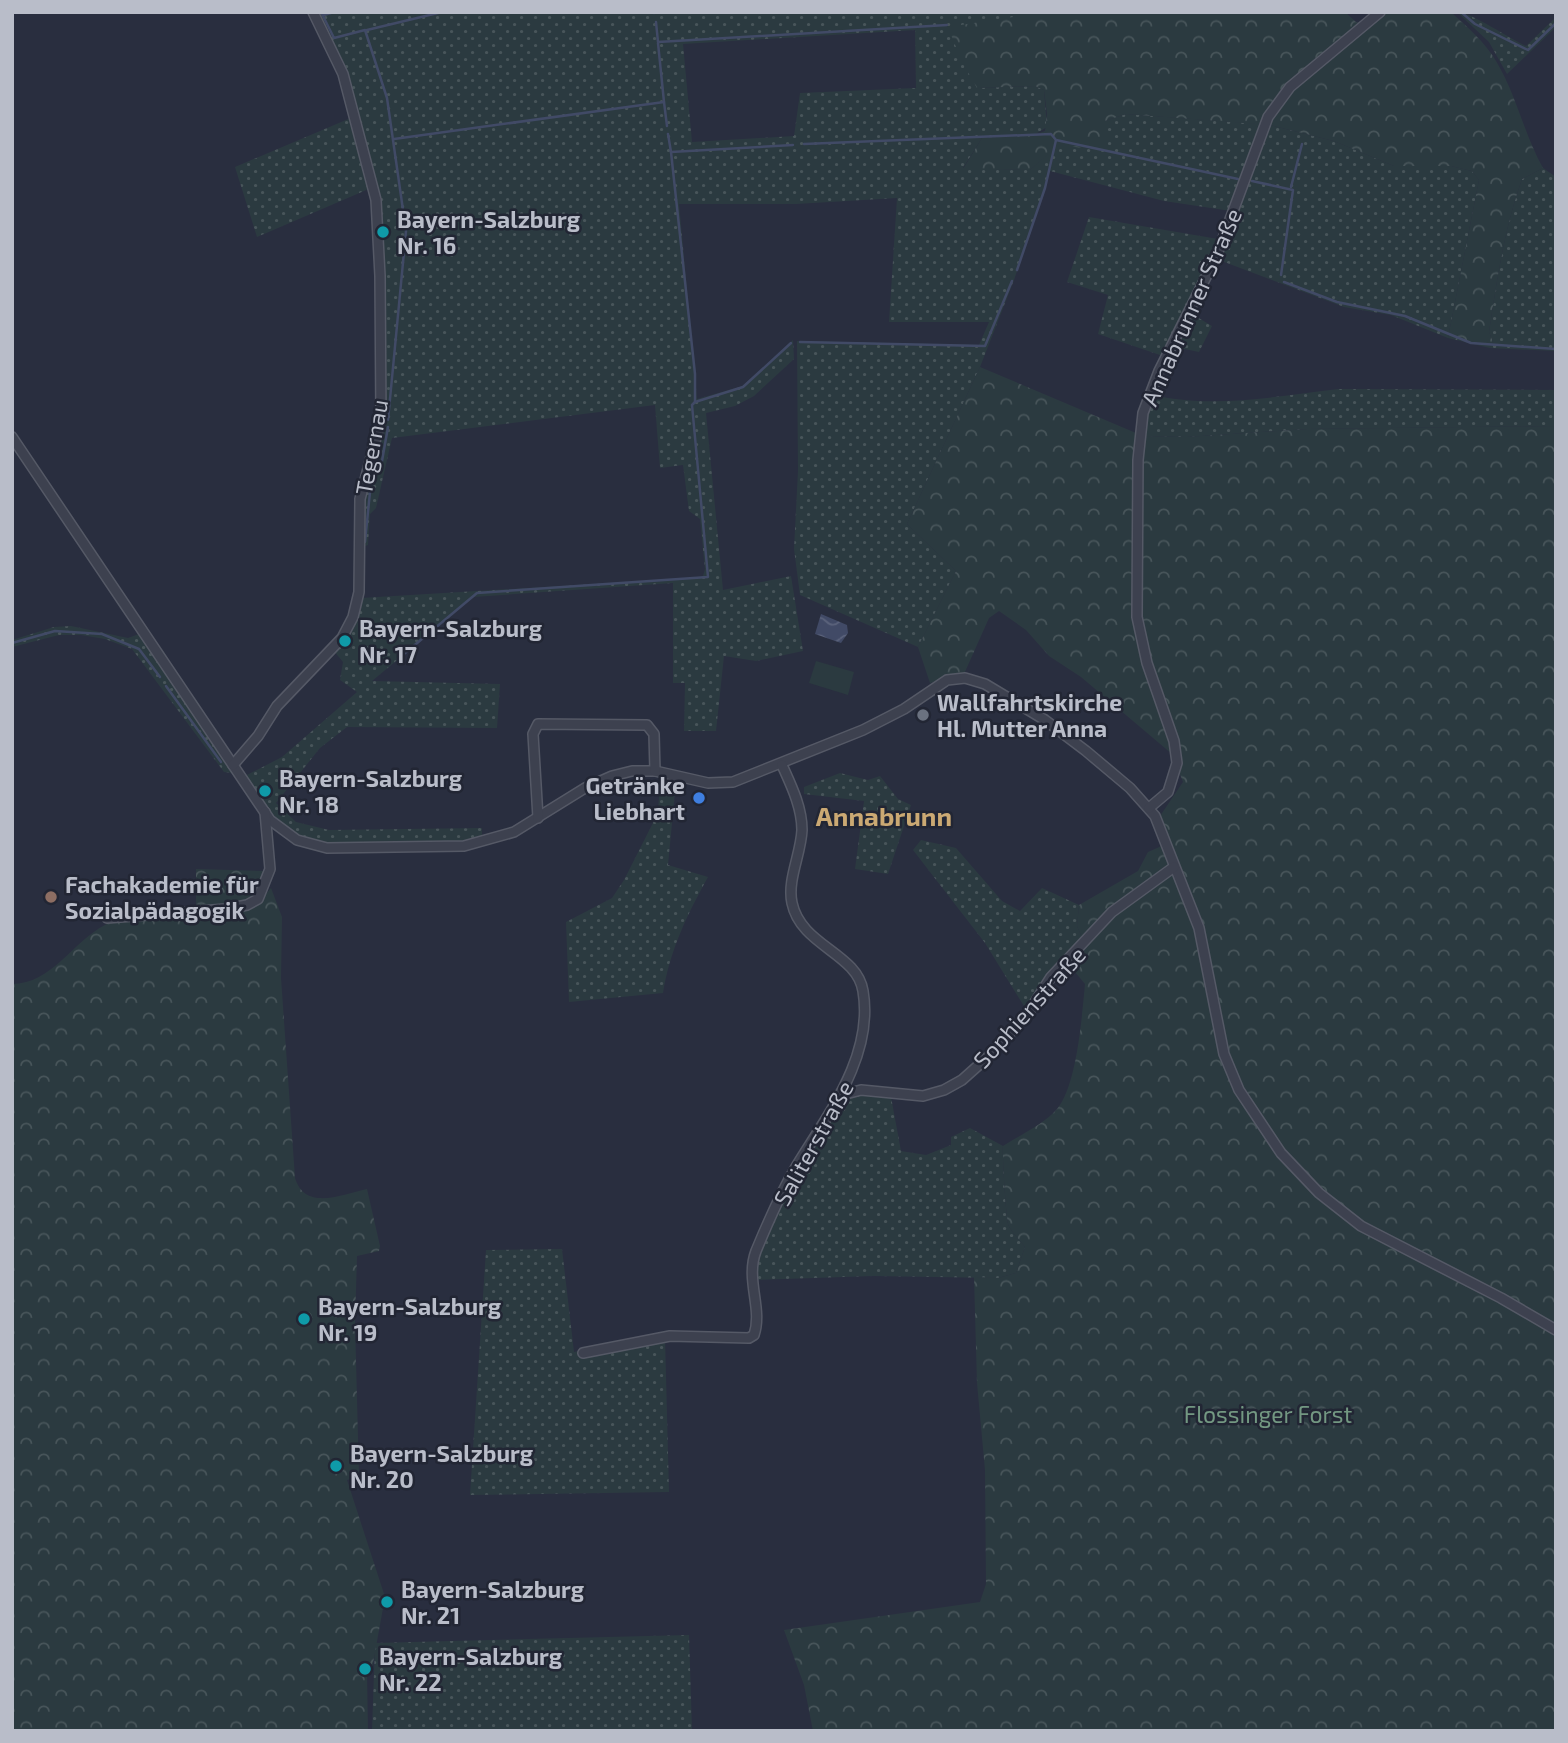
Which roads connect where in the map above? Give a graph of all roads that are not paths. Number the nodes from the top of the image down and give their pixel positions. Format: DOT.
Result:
graph roads {
  1 [pos="313,12"];
  2 [pos="1380,12"];
  3 [pos="12,437"];
  4 [pos="233,765"];
  5 [pos="782,765"];
  6 [pos="656,771"];
  7 [pos="1149,808"];
  8 [pos="265,812"];
  9 [pos="538,818"];
  10 [pos="1174,867"];
  11 [pos="107,918"];
  12 [pos="852,1074"];
  13 [pos="862,1090"];
  14 [pos="842,1095"];
  15 [pos="1556,1330"];
  16 [pos="583,1353"];
  1 -- 4 [label="street, Tegernau"];
  2 -- 7 [label="street, Annabrunner Straße"];
  3 -- 4 [label="street"];
  4 -- 8 [label="street"];
  5 -- 6 [label="street"];
  5 -- 7 [label="street"];
  5 -- 12 [label="street, Saliterstraße"];
  6 -- 9 [label="street"];
  6 -- 9 [label="street"];
  7 -- 10 [label="street"];
  8 -- 9 [label="street"];
  8 -- 11 [label="street"];
  10 -- 13 [label="street, Sophienstraße"];
  10 -- 15 [label="street"];
  12 -- 13 [label="street"];
  12 -- 14 [label="street, Saliterstraße"];
  13 -- 14 [label="street, Sophienstraße"];
  14 -- 16 [label="street, Saliterstraße"];
}
